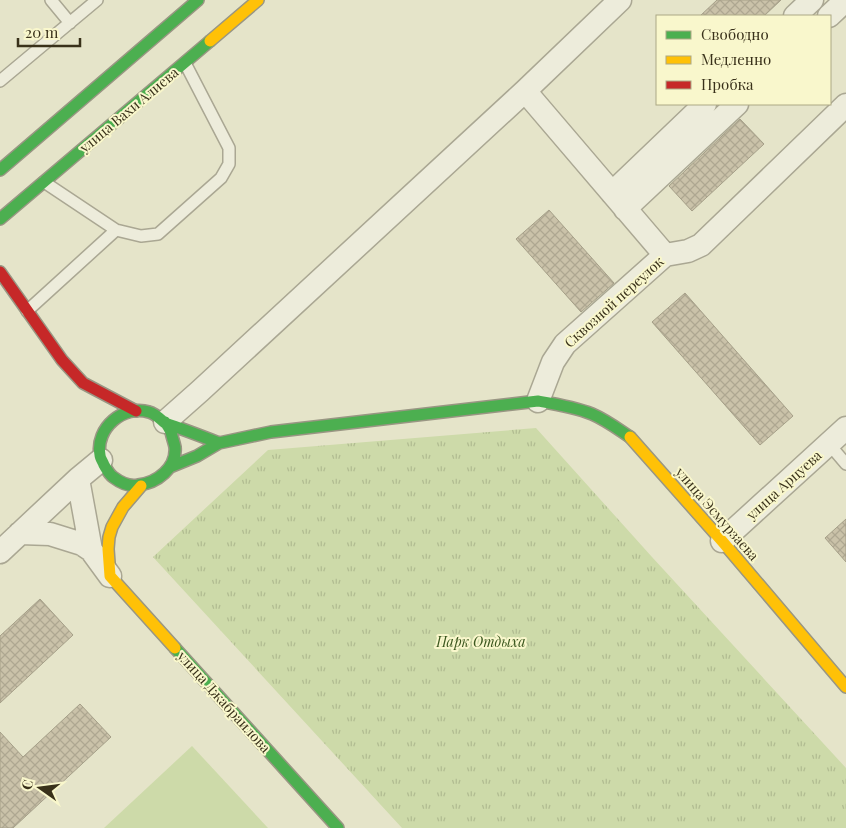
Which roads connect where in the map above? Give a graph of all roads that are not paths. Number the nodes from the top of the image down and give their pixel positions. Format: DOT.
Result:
graph roads {
  1 [pos="51,0"];
  2 [pos="97,0"];
  3 [pos="198,0"];
  4 [pos="258,0"];
  5 [pos="620,0"];
  6 [pos="812,0"];
  7 [pos="846,0"];
  8 [pos="796,15"];
  9 [pos="830,15"];
  10 [pos="70,22"];
  11 [pos="185,63"];
  12 [pos="0,81"];
  13 [pos="525,91"];
  14 [pos="703,105"];
  15 [pos="736,105"];
  16 [pos="846,105"];
  17 [pos="0,170"];
  18 [pos="44,182"];
  19 [pos="619,201"];
  20 [pos="0,219"];
  21 [pos="116,230"];
  22 [pos="665,255"];
  23 [pos="0,272"];
  24 [pos="28,311"];
  25 [pos="83,383"];
  26 [pos="88,399"];
  27 [pos="538,401"];
  28 [pos="136,411"];
  29 [pos="165,422"];
  30 [pos="95,424"];
  31 [pos="846,428"];
  32 [pos="219,443"];
  33 [pos="829,444"];
  34 [pos="100,450"];
  35 [pos="846,464"];
  36 [pos="170,467"];
  37 [pos="78,479"];
  38 [pos="141,486"];
  39 [pos="20,533"];
  40 [pos="722,541"];
  41 [pos="91,550"];
  42 [pos="0,552"];
  43 [pos="110,576"];
  44 [pos="846,687"];
  45 [pos="338,828"];
  1 -- 10 [label="lane"];
  2 -- 10 [label="lane"];
  3 -- 17 [label="street"];
  4 -- 11 [label="street, улица Вахи Алиева"];
  5 -- 13 [label="street"];
  6 -- 8 [label="street"];
  7 -- 9 [label="street"];
  10 -- 12 [label="lane"];
  11 -- 18 [label="street, улица Вахи Алиева"];
  11 -- 21 [label="lane"];
  13 -- 19 [label="street"];
  13 -- 29 [label="street"];
  14 -- 19 [label="street"];
  15 -- 19 [label="street"];
  16 -- 22 [label="street, Сквозной переулок"];
  18 -- 20 [label="street, улица Вахи Алиева"];
  18 -- 21 [label="lane"];
  19 -- 22 [label="street"];
  21 -- 24 [label="lane"];
  22 -- 27 [label="street, Сквозной переулок"];
  23 -- 24 [label="street"];
  24 -- 25 [label="street"];
  25 -- 26 [label="street"];
  25 -- 28 [label="street"];
  27 -- 32 [label="street, улица Эсмурзаева"];
  27 -- 40 [label="street, улица Эсмурзаева"];
  28 -- 29 [label="street"];
  28 -- 34 [label="street"];
  29 -- 32 [label="street"];
  29 -- 36 [label="street"];
  30 -- 34 [label="street"];
  31 -- 33 [label="street, улица Арцуева"];
  32 -- 36 [label="street"];
  33 -- 35 [label="lane"];
  33 -- 40 [label="street, улица Арцуева"];
  34 -- 37 [label="street"];
  34 -- 38 [label="street"];
  36 -- 38 [label="street"];
  37 -- 39 [label="street"];
  37 -- 41 [label="street, улица Джабраилова"];
  38 -- 43 [label="street"];
  39 -- 41 [label="street, улица Джабраилова"];
  39 -- 42 [label="street"];
  40 -- 44 [label="street, улица Эсмурзаева"];
  41 -- 43 [label="street, улица Джабраилова"];
  43 -- 45 [label="street, улица Джабраилова"];
}
